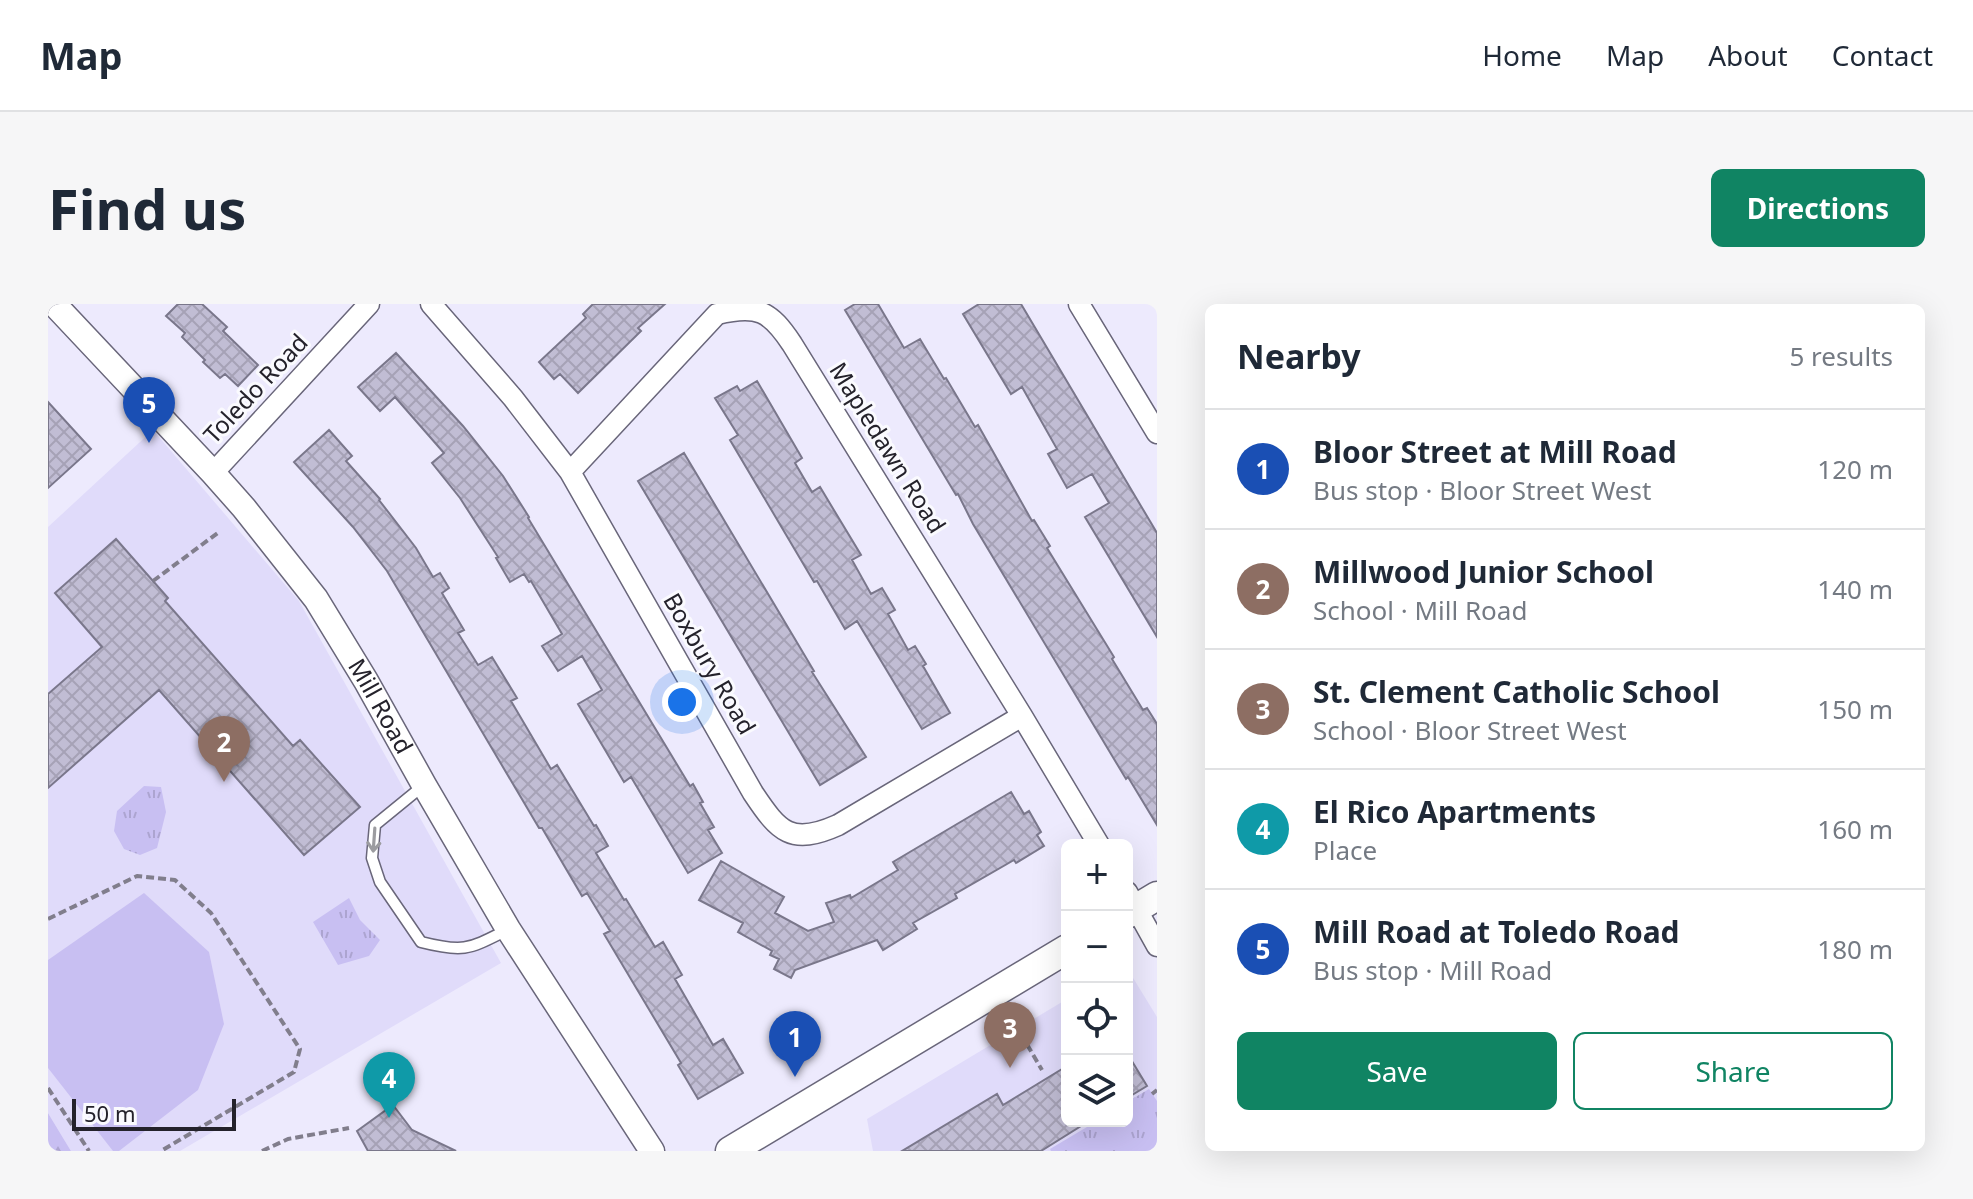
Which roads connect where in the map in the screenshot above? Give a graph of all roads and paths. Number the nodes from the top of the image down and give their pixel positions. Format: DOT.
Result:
graph roads {
  1 [pos="369,304"];
  2 [pos="431,304"];
  3 [pos="1079,304"];
  4 [pos="55,313"];
  5 [pos="1157,433"];
  6 [pos="570,472"];
  7 [pos="213,473"];
  8 [pos="219,532"];
  9 [pos="153,581"];
  10 [pos="1022,716"];
  11 [pos="424,785"];
  12 [pos="1095,839"];
  13 [pos="1137,902"];
  14 [pos="48,919"];
  15 [pos="508,929"];
  16 [pos="1157,946"];
  17 [pos="1061,953"];
  18 [pos="1015,1024"];
  19 [pos="1042,1070"];
  20 [pos="48,1088"];
  21 [pos="349,1128"];
  22 [pos="89,1151"];
  23 [pos="161,1151"];
  24 [pos="262,1151"];
  25 [pos="652,1151"];
  26 [pos="730,1151"];
  1 -- 7 [label="street, Toledo Road"];
  2 -- 6 [label="street, Boxbury Road"];
  3 -- 5 [label="street"];
  4 -- 7 [label="street, Mill Road"];
  6 -- 10 [label="street, Boxbury Road"];
  6 -- 10 [label="street, Mapledawn Road"];
  7 -- 11 [label="street, Mill Road"];
  8 -- 9 [label="path"];
  10 -- 12 [label="street, Mapledawn Road"];
  11 -- 15 [label="street, Mill Road"];
  11 -- 15 [label="lane, one-way"];
  13 -- 16 [label="street"];
  14 -- 23 [label="path"];
  15 -- 25 [label="street, Mill Road"];
  17 -- 26 [label="main road"];
  18 -- 19 [label="path"];
  20 -- 22 [label="path"];
  21 -- 24 [label="path"];
}
